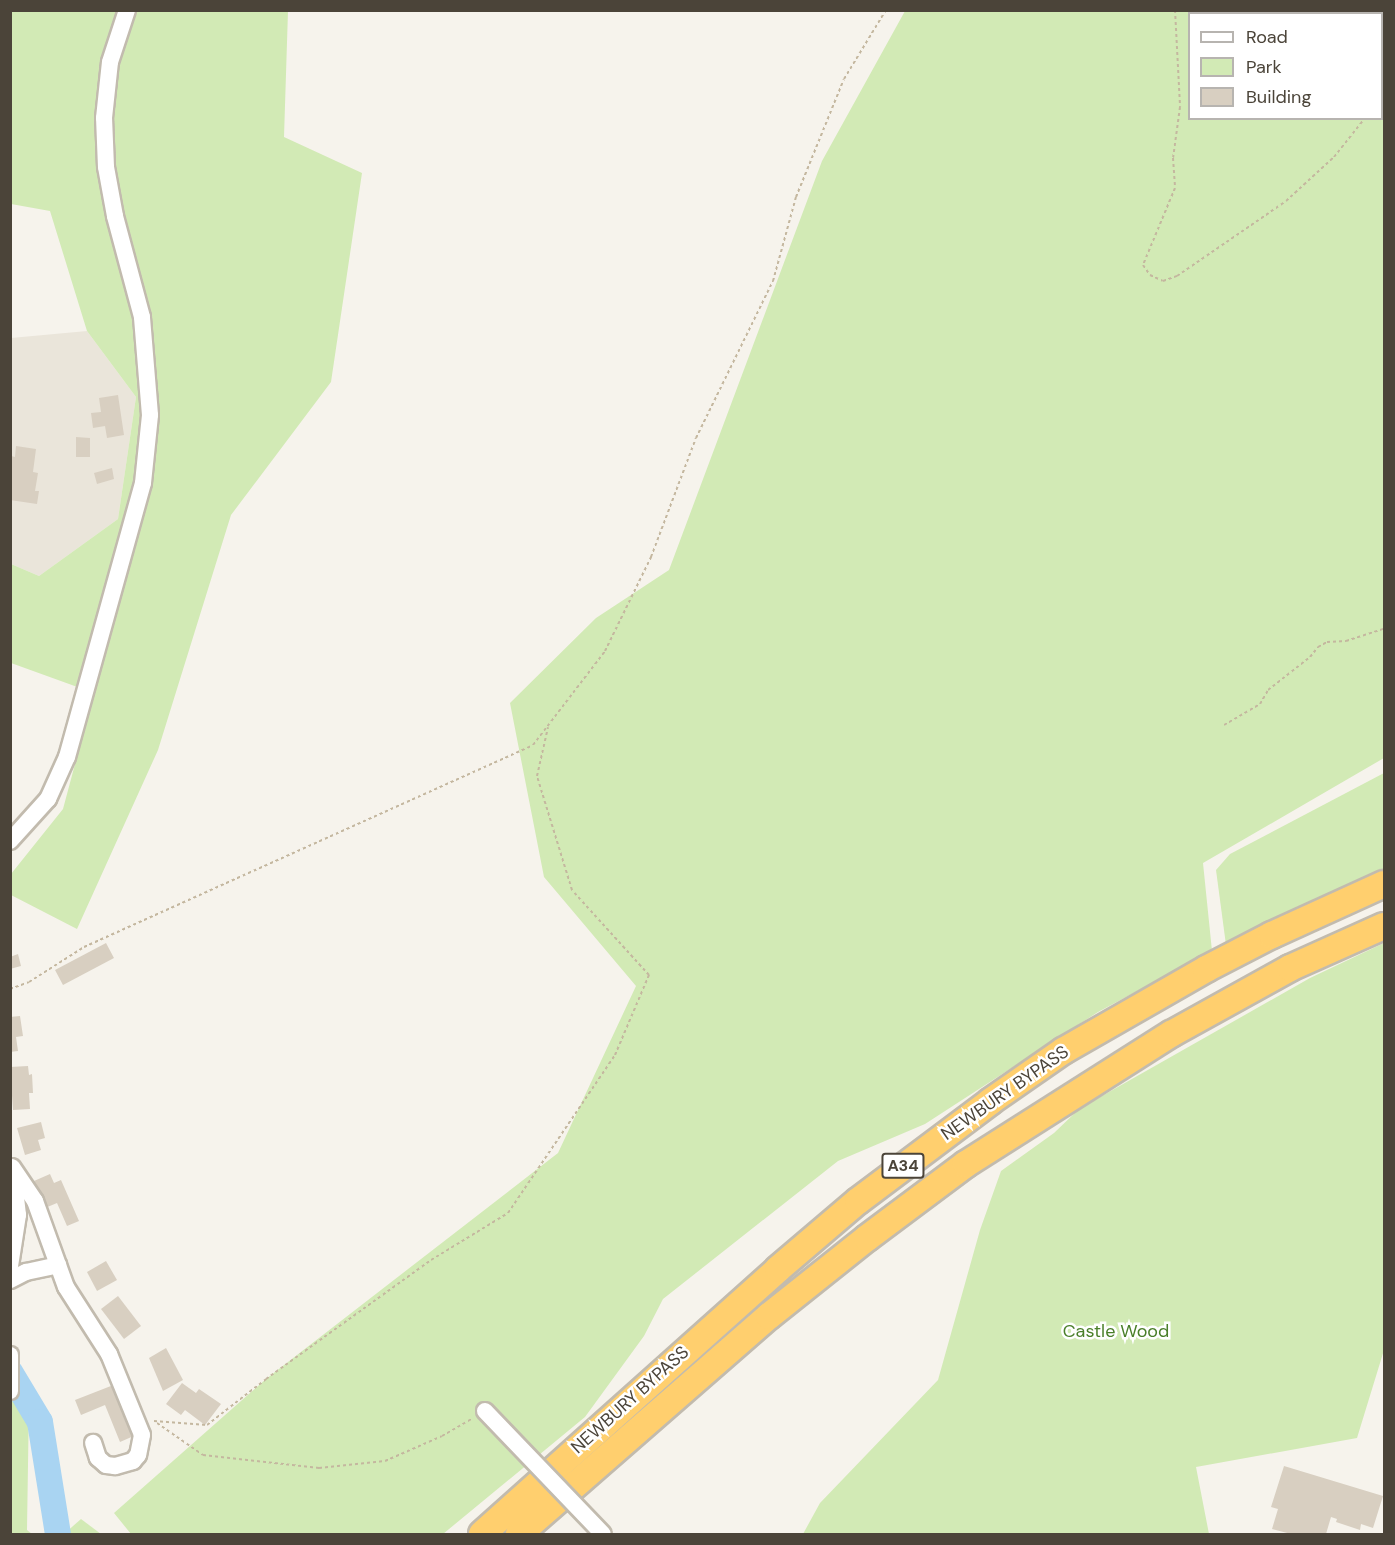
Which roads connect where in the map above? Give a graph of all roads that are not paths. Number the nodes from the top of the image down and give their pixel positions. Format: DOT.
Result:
graph roads {
  1 [pos="127,10"];
  2 [pos="10,841"];
  3 [pos="1384,884"];
  4 [pos="1384,926"];
  5 [pos="11,1163"];
  6 [pos="58,1265"];
  7 [pos="10,1266"];
  8 [pos="10,1280"];
  9 [pos="10,1355"];
  10 [pos="11,1361"];
  11 [pos="11,1389"];
  12 [pos="485,1411"];
  13 [pos="93,1443"];
  14 [pos="482,1534"];
  15 [pos="519,1534"];
  16 [pos="603,1534"];
  1 -- 2 [label="street"];
  3 -- 14 [label="highway, NEWBURY BYPASS / A34"];
  4 -- 15 [label="highway, NEWBURY BYPASS / A34"];
  5 -- 6 [label="street"];
  5 -- 7 [label="street"];
  6 -- 8 [label="street"];
  6 -- 13 [label="street"];
  9 -- 10 [label="street"];
  10 -- 11 [label="street"];
  12 -- 16 [label="street, bridge"];
}
